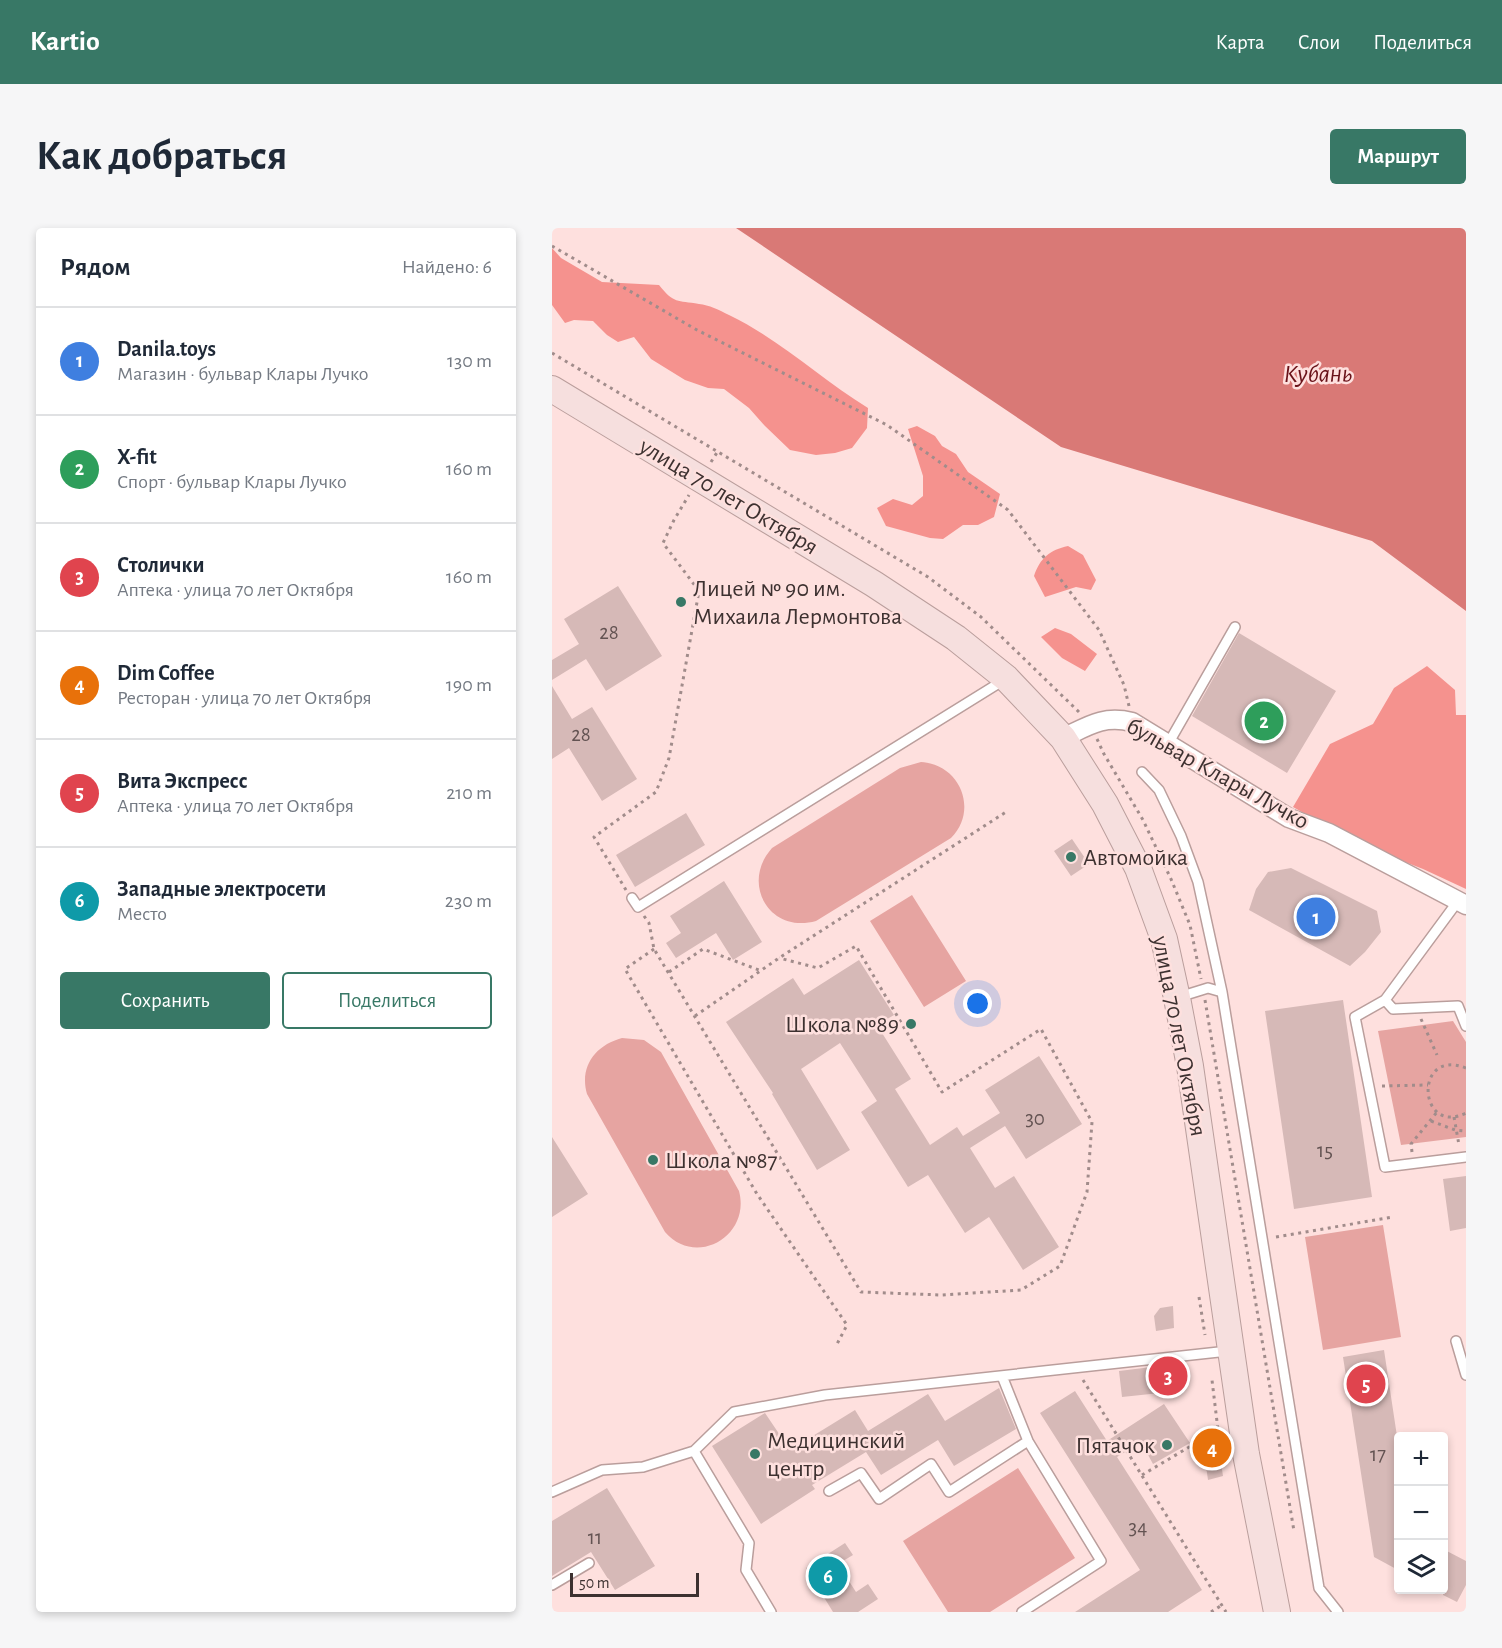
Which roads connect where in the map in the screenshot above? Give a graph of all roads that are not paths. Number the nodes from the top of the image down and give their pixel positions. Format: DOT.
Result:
graph roads {
  1 [pos="552,389"];
  2 [pos="1235,627"];
  3 [pos="1006,678"];
  4 [pos="1063,738"];
  5 [pos="1168,744"];
  6 [pos="1142,772"];
  7 [pos="632,898"];
  8 [pos="1462,903"];
  9 [pos="1222,992"];
  10 [pos="1177,998"];
  11 [pos="1385,1000"];
  12 [pos="1466,1026"];
  13 [pos="1463,1157"];
  14 [pos="1456,1341"];
  15 [pos="1220,1352"];
  16 [pos="1466,1375"];
  17 [pos="1002,1376"];
  18 [pos="1028,1441"];
  19 [pos="694,1451"];
  20 [pos="829,1491"];
  21 [pos="552,1492"];
  22 [pos="589,1563"];
  23 [pos="552,1585"];
  24 [pos="1273,1608"];
  25 [pos="771,1612"];
  26 [pos="1022,1612"];
  27 [pos="1338,1612"];
  1 -- 3 [label="main road, улица 70 лет Октября"];
  2 -- 5 [label="lane"];
  3 -- 4 [label="main road, улица 70 лет Октября"];
  3 -- 7 [label="lane"];
  4 -- 5 [label="street, бульвар Клары Лучко"];
  4 -- 10 [label="main road, улица 70 лет Октября"];
  5 -- 8 [label="street, бульвар Клары Лучко"];
  6 -- 9 [label="lane"];
  8 -- 11 [label="lane"];
  9 -- 10 [label="lane"];
  9 -- 27 [label="lane"];
  10 -- 15 [label="main road, улица 70 лет Октября"];
  11 -- 12 [label="lane"];
  11 -- 13 [label="lane"];
  14 -- 16 [label="lane"];
  15 -- 17 [label="lane"];
  15 -- 24 [label="main road, улица 70 лет Октября"];
  17 -- 18 [label="lane"];
  17 -- 19 [label="lane"];
  18 -- 20 [label="lane"];
  18 -- 26 [label="lane"];
  19 -- 21 [label="lane"];
  19 -- 25 [label="lane"];
  22 -- 23 [label="lane"];
}
